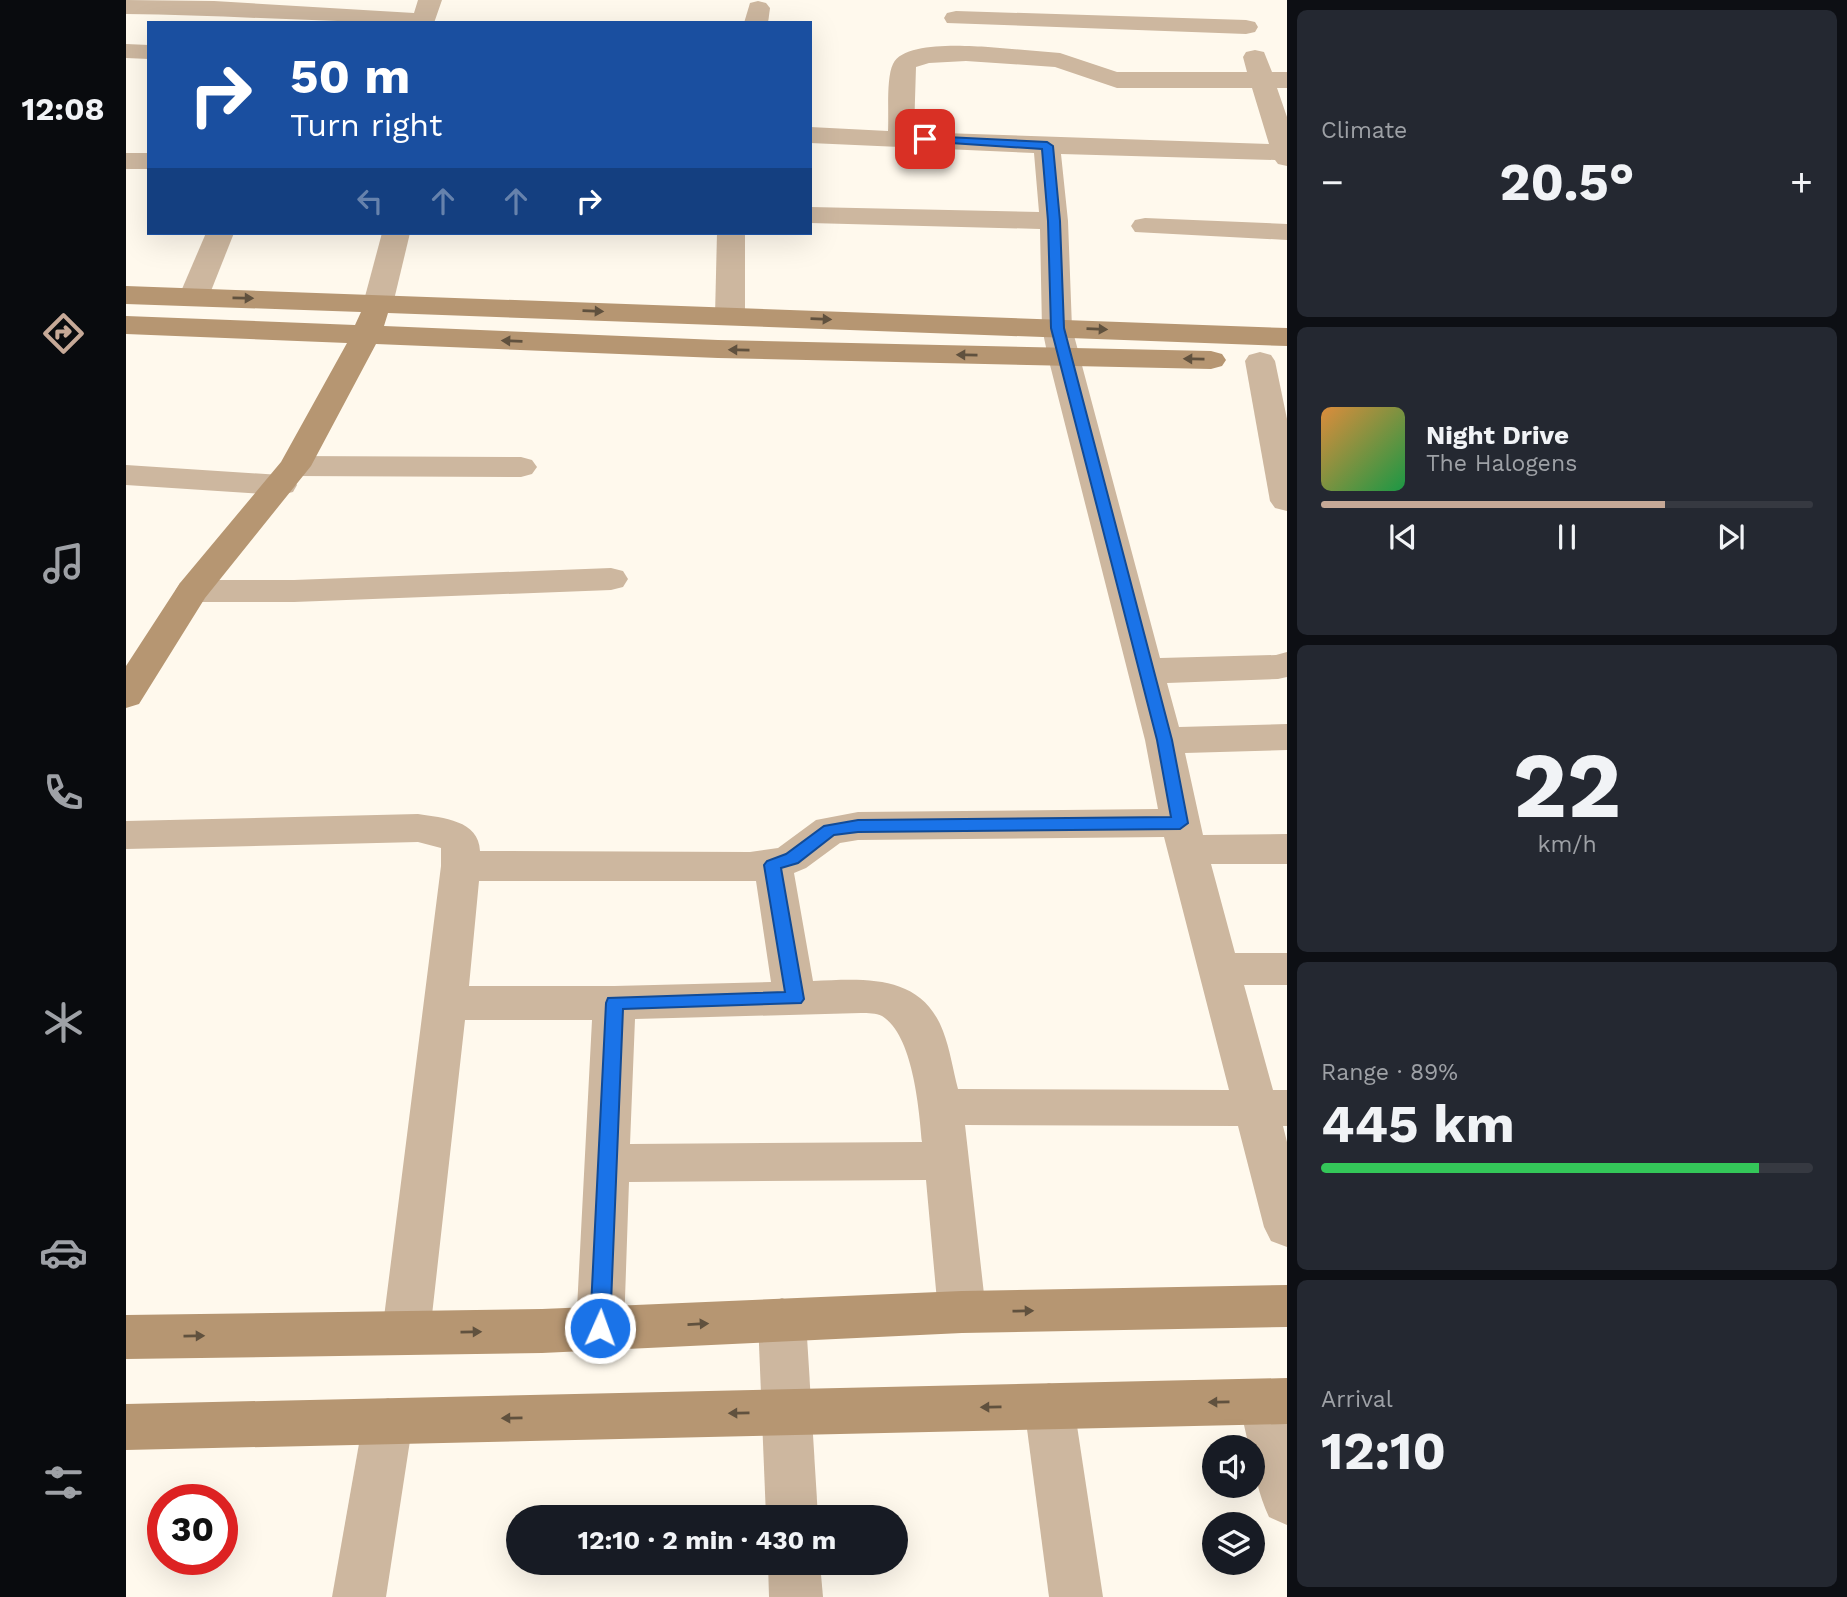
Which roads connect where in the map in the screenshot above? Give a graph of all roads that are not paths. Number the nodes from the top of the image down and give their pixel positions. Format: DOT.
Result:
graph roads {
  1 [pos="1238,0"];
  2 [pos="126,7"];
  3 [pos="956,9"];
  4 [pos="214,10"];
  5 [pos="425,14"];
  6 [pos="1246,27"];
  7 [pos="126,51"];
  8 [pos="147,52"];
  9 [pos="945,54"];
  10 [pos="1275,80"];
  11 [pos="812,135"];
  12 [pos="901,138"];
  13 [pos="1047,146"];
  14 [pos="1286,154"];
  15 [pos="126,161"];
  16 [pos="147,161"];
  17 [pos="812,215"];
  18 [pos="1054,221"];
  19 [pos="1145,226"];
  20 [pos="1287,232"];
  21 [pos="219,235"];
  22 [pos="395,235"];
  23 [pos="731,235"];
  24 [pos="126,295"];
  25 [pos="194,296"];
  26 [pos="378,303"];
  27 [pos="730,316"];
  28 [pos="126,326"];
  29 [pos="366,335"];
  30 [pos="1287,337"];
  31 [pos="1060,342"];
  32 [pos="1274,361"];
  33 [pos="521,467"];
  34 [pos="126,475"];
  35 [pos="288,476"];
  36 [pos="1287,501"];
  37 [pos="611,579"];
  38 [pos="192,591"];
  39 [pos="1287,664"];
  40 [pos="1146,671"];
  41 [pos="126,695"];
  42 [pos="1287,737"];
  43 [pos="1164,740"];
  44 [pos="126,835"];
  45 [pos="1184,837"];
  46 [pos="1287,849"];
  47 [pos="773,865"];
  48 [pos="461,866"];
  49 [pos="1221,969"];
  50 [pos="1287,969"];
  51 [pos="795,999"];
  52 [pos="446,1003"];
  53 [pos="614,1003"];
  54 [pos="941,1107"];
  55 [pos="1272,1108"];
  56 [pos="945,1161"];
  57 [pos="607,1163"];
  58 [pos="1287,1227"];
  59 [pos="1287,1306"];
  60 [pos="962,1312"];
  61 [pos="782,1320"];
  62 [pos="600,1328"];
  63 [pos="406,1332"];
  64 [pos="126,1337"];
  65 [pos="1275,1402"];
  66 [pos="1049,1406"];
  67 [pos="787,1412"];
  68 [pos="388,1421"];
  69 [pos="126,1427"];
  70 [pos="1287,1500"];
  71 [pos="791,1505"];
  72 [pos="795,1575"];
  73 [pos="359,1597"];
  74 [pos="796,1597"];
  75 [pos="1076,1597"];
  1 -- 6 [label="street"];
  2 -- 4 [label="street"];
  3 -- 6 [label="street"];
  3 -- 9 [label="street"];
  4 -- 5 [label="street"];
  6 -- 10 [label="street"];
  7 -- 8 [label="street"];
  9 -- 10 [label="street"];
  9 -- 12 [label="street"];
  10 -- 14 [label="street"];
  11 -- 12 [label="street"];
  12 -- 13 [label="street"];
  13 -- 14 [label="street"];
  13 -- 18 [label="street"];
  15 -- 16 [label="street"];
  17 -- 18 [label="street"];
  18 -- 31 [label="street"];
  19 -- 20 [label="street"];
  21 -- 25 [label="street"];
  22 -- 26 [label="street"];
  23 -- 27 [label="street"];
  24 -- 25 [label="street"];
  25 -- 26 [label="street, one-way"];
  26 -- 27 [label="street, one-way"];
  26 -- 29 [label="street"];
  27 -- 31 [label="street, one-way"];
  28 -- 29 [label="street"];
  31 -- 29 [label="street, one-way"];
  29 -- 35 [label="street"];
  31 -- 30 [label="street, one-way"];
  32 -- 31 [label="street, one-way"];
  31 -- 40 [label="street"];
  32 -- 36 [label="street"];
  33 -- 35 [label="street"];
  34 -- 35 [label="street"];
  35 -- 38 [label="street"];
  37 -- 38 [label="street"];
  38 -- 41 [label="street"];
  39 -- 40 [label="street"];
  40 -- 43 [label="street"];
  42 -- 43 [label="street"];
  43 -- 45 [label="street"];
  44 -- 48 [label="street"];
  45 -- 46 [label="street"];
  45 -- 47 [label="street"];
  45 -- 49 [label="street"];
  47 -- 48 [label="street"];
  47 -- 51 [label="street"];
  48 -- 52 [label="street"];
  49 -- 50 [label="street"];
  49 -- 55 [label="street"];
  51 -- 53 [label="street"];
  51 -- 54 [label="street"];
  52 -- 53 [label="street"];
  52 -- 63 [label="street"];
  53 -- 57 [label="street"];
  54 -- 55 [label="street"];
  54 -- 56 [label="street"];
  55 -- 58 [label="street"];
  56 -- 57 [label="street"];
  56 -- 60 [label="street"];
  57 -- 62 [label="street"];
  60 -- 59 [label="street, one-way"];
  60 -- 61 [label="street"];
  62 -- 61 [label="street, one-way"];
  61 -- 67 [label="street"];
  63 -- 62 [label="street, one-way"];
  64 -- 63 [label="street, one-way"];
  65 -- 66 [label="street, one-way"];
  65 -- 70 [label="street"];
  66 -- 67 [label="street, one-way"];
  66 -- 75 [label="street"];
  67 -- 68 [label="street, one-way"];
  67 -- 71 [label="street"];
  68 -- 69 [label="street"];
  68 -- 73 [label="street"];
  72 -- 74 [label="street"];
}
